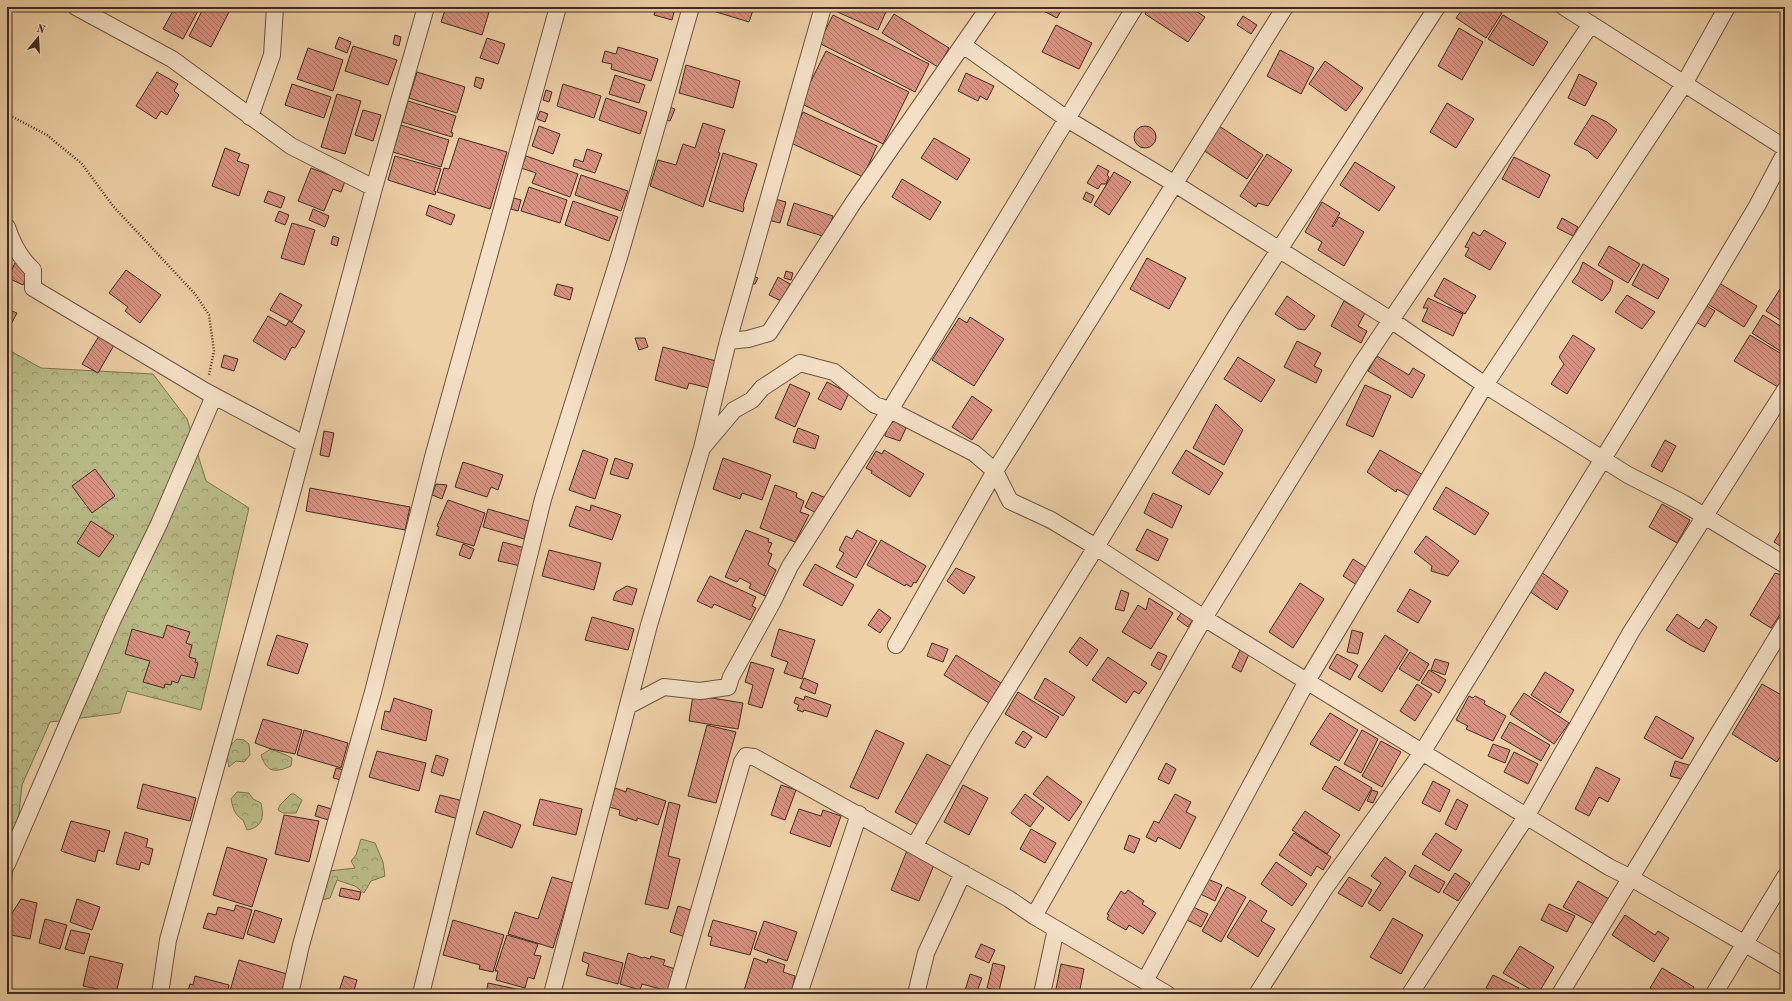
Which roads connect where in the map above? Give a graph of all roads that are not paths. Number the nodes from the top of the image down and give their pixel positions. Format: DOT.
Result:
graph roads {
  1 [pos="76,7"];
  2 [pos="275,7"];
  3 [pos="426,7"];
  4 [pos="558,7"];
  5 [pos="690,7"];
  6 [pos="823,7"];
  7 [pos="989,7"];
  8 [pos="1135,7"];
  9 [pos="1285,7"];
  10 [pos="1436,7"];
  11 [pos="1565,7"];
  12 [pos="1727,7"];
  13 [pos="1591,24"];
  14 [pos="963,45"];
  15 [pos="1684,84"];
  16 [pos="250,117"];
  17 [pos="1067,119"];
  18 [pos="1785,148"];
  19 [pos="1785,153"];
  20 [pos="1175,184"];
  21 [pos="374,188"];
  22 [pos="7,227"];
  23 [pos="1279,249"];
  24 [pos="1391,320"];
  25 [pos="728,341"];
  26 [pos="1485,385"];
  27 [pos="1785,390"];
  28 [pos="210,393"];
  29 [pos="890,410"];
  30 [pos="304,444"];
  31 [pos="702,448"];
  32 [pos="1603,458"];
  33 [pos="995,471"];
  34 [pos="1705,518"];
  35 [pos="1096,547"];
  36 [pos="1785,566"];
  37 [pos="1204,618"];
  38 [pos="1785,624"];
  39 [pos="896,645"];
  40 [pos="1307,681"];
  41 [pos="628,706"];
  42 [pos="1423,751"];
  43 [pos="858,814"];
  44 [pos="1526,817"];
  45 [pos="915,845"];
  46 [pos="7,864"];
  47 [pos="962,873"];
  48 [pos="1785,877"];
  49 [pos="1631,878"];
  50 [pos="1034,916"];
  51 [pos="1056,929"];
  52 [pos="1744,945"];
  53 [pos="1785,967"];
  54 [pos="1145,981"];
  55 [pos="160,994"];
  56 [pos="290,994"];
  57 [pos="421,994"];
  58 [pos="552,994"];
  59 [pos="675,994"];
  60 [pos="799,994"];
  61 [pos="916,994"];
  62 [pos="1042,994"];
  63 [pos="1167,994"];
  64 [pos="1257,994"];
  65 [pos="1410,994"];
  66 [pos="1560,994"];
  67 [pos="1714,994"];
  1 -- 16 [label="street"];
  2 -- 16 [label="street"];
  3 -- 21 [label="street"];
  4 -- 56 [label="street"];
  5 -- 57 [label="street"];
  6 -- 25 [label="street"];
  7 -- 14 [label="street"];
  8 -- 17 [label="street"];
  9 -- 20 [label="street"];
  10 -- 23 [label="street"];
  11 -- 13 [label="street"];
  12 -- 15 [label="street"];
  13 -- 15 [label="street"];
  13 -- 24 [label="street"];
  14 -- 17 [label="street"];
  14 -- 25 [label="street"];
  15 -- 18 [label="street"];
  15 -- 26 [label="street"];
  16 -- 21 [label="street"];
  17 -- 20 [label="street"];
  17 -- 29 [label="street"];
  19 -- 32 [label="street"];
  20 -- 23 [label="street"];
  20 -- 33 [label="street"];
  21 -- 30 [label="street"];
  22 -- 28 [label="street"];
  23 -- 24 [label="street"];
  23 -- 35 [label="street"];
  24 -- 26 [label="street"];
  24 -- 37 [label="street"];
  25 -- 31 [label="street"];
  26 -- 32 [label="street"];
  26 -- 40 [label="street"];
  27 -- 34 [label="street"];
  28 -- 30 [label="street"];
  28 -- 46 [label="street"];
  29 -- 31 [label="street"];
  29 -- 33 [label="street"];
  29 -- 41 [label="street"];
  30 -- 55 [label="street"];
  31 -- 41 [label="street"];
  32 -- 34 [label="street"];
  32 -- 42 [label="street"];
  33 -- 35 [label="street"];
  33 -- 39 [label="street"];
  34 -- 36 [label="street"];
  34 -- 44 [label="street"];
  35 -- 37 [label="street"];
  35 -- 45 [label="street"];
  37 -- 40 [label="street"];
  37 -- 50 [label="street"];
  38 -- 49 [label="street"];
  40 -- 42 [label="street"];
  40 -- 54 [label="street"];
  41 -- 58 [label="street"];
  42 -- 44 [label="street"];
  42 -- 64 [label="street"];
  43 -- 45 [label="street"];
  43 -- 59 [label="street"];
  43 -- 60 [label="street"];
  44 -- 49 [label="street"];
  44 -- 65 [label="street"];
  45 -- 47 [label="street"];
  47 -- 50 [label="street"];
  47 -- 61 [label="street"];
  48 -- 52 [label="street"];
  49 -- 52 [label="street"];
  49 -- 66 [label="street"];
  50 -- 51 [label="street"];
  51 -- 54 [label="street"];
  51 -- 62 [label="street"];
  52 -- 53 [label="street"];
  52 -- 67 [label="street"];
  54 -- 63 [label="street"];
}
